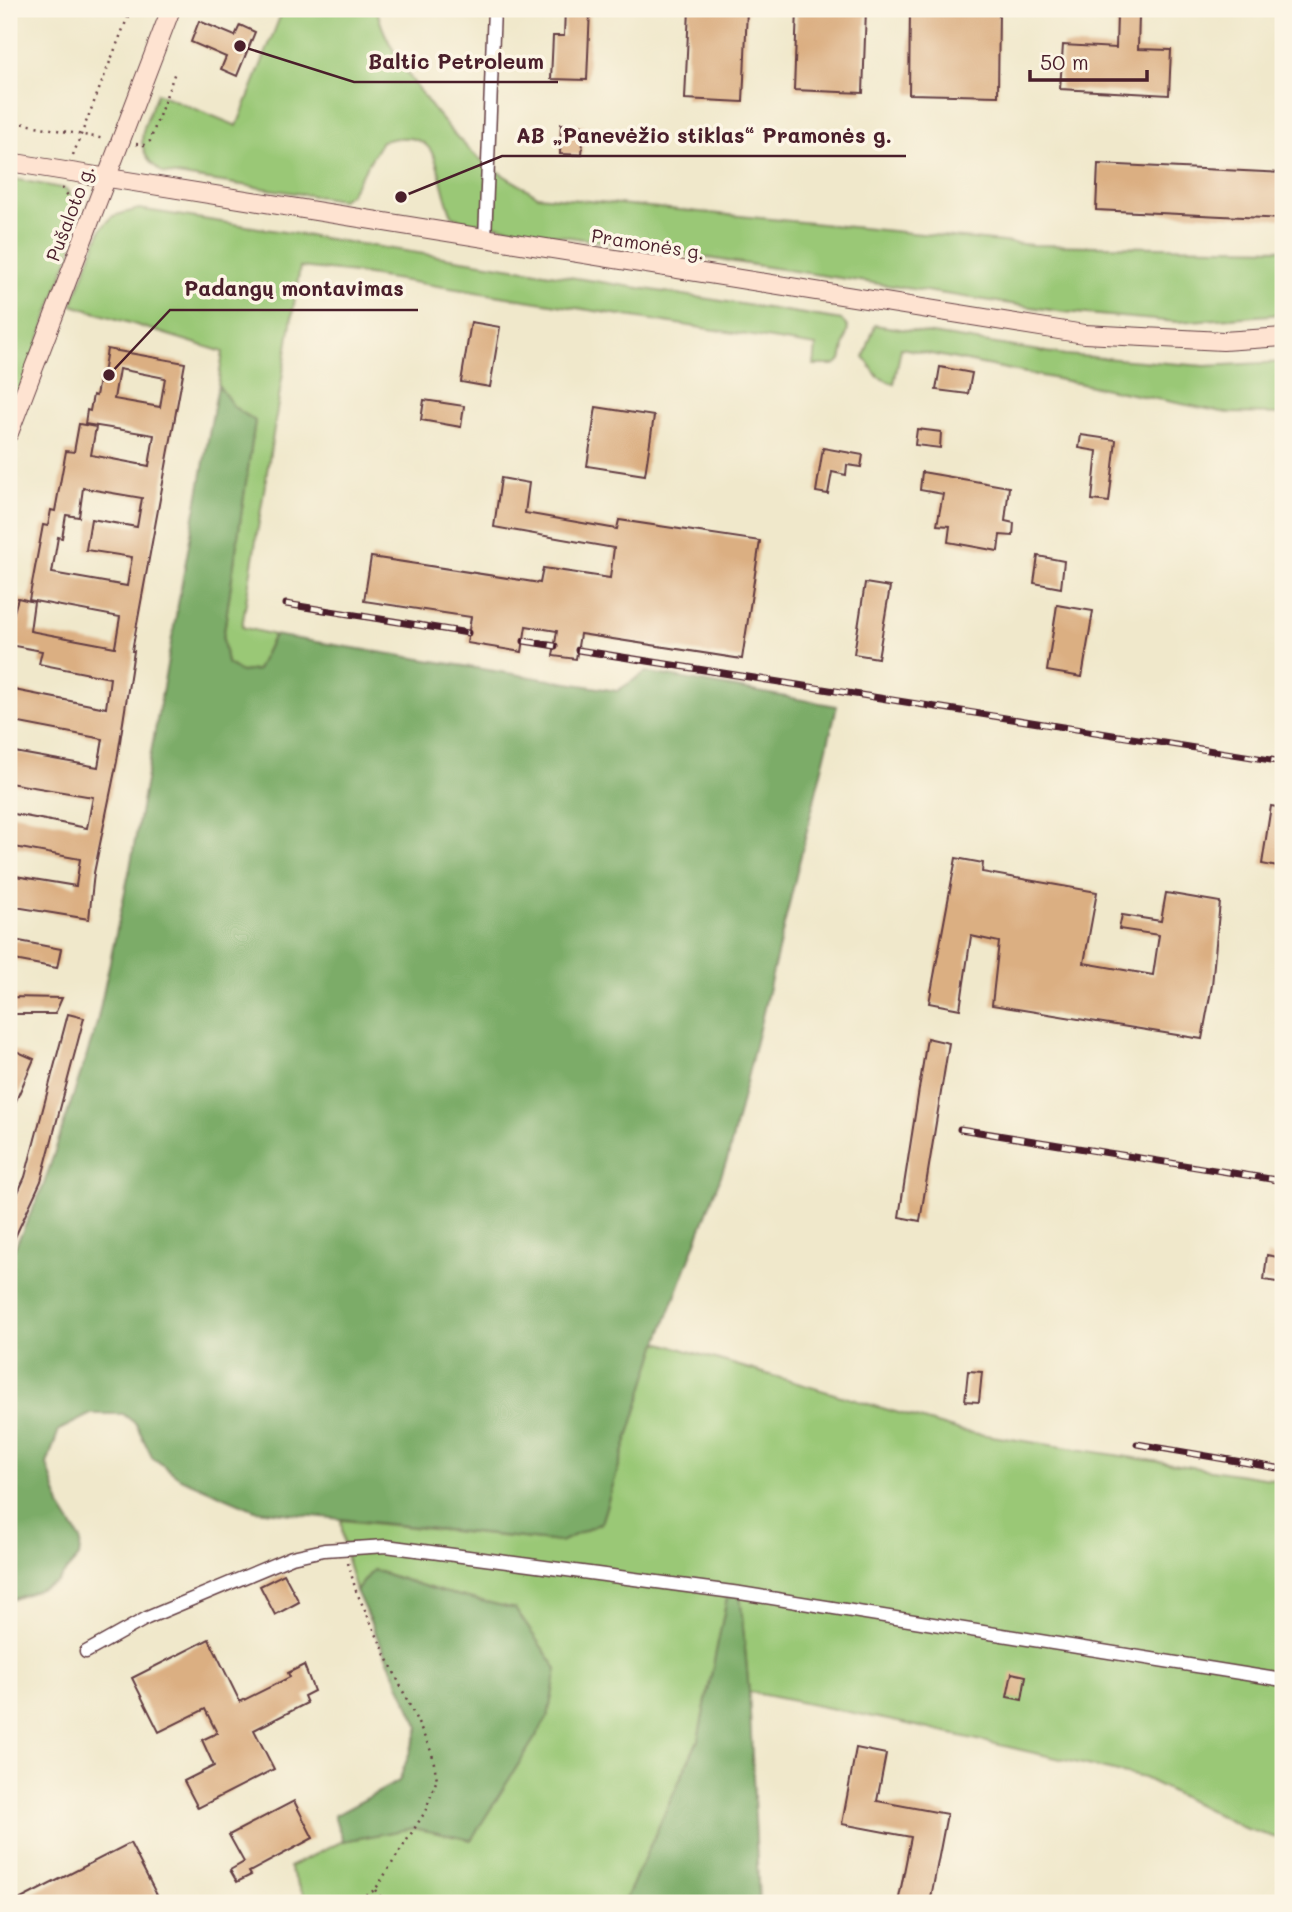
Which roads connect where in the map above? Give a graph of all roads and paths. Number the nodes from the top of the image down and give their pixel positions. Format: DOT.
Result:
graph roads {
  1 [pos="131,9"];
  2 [pos="171,9"];
  3 [pos="494,9"];
  4 [pos="9,121"];
  5 [pos="81,134"];
  6 [pos="9,162"];
  7 [pos="66,173"];
  8 [pos="105,180"];
  9 [pos="485,239"];
  10 [pos="1283,337"];
  11 [pos="9,433"];
  12 [pos="344,1548"];
  13 [pos="86,1652"];
  14 [pos="1283,1680"];
  15 [pos="375,1890"];
  16 [pos="348,1903"];
  17 [pos="386,1903"];
  1 -- 5 [label="path"];
  2 -- 8 [label="main road, Pušaloto g."];
  3 -- 9 [label="street"];
  4 -- 5 [label="path"];
  5 -- 7 [label="path"];
  6 -- 7 [label="main road, Pramonės g."];
  7 -- 8 [label="main road, Pramonės g."];
  8 -- 9 [label="main road, Pramonės g."];
  8 -- 11 [label="main road, Pušaloto g."];
  9 -- 10 [label="main road, Pramonės g."];
  12 -- 13 [label="street"];
  12 -- 14 [label="street"];
  12 -- 15 [label="path"];
  15 -- 16 [label="path"];
  15 -- 17 [label="path"];
}
